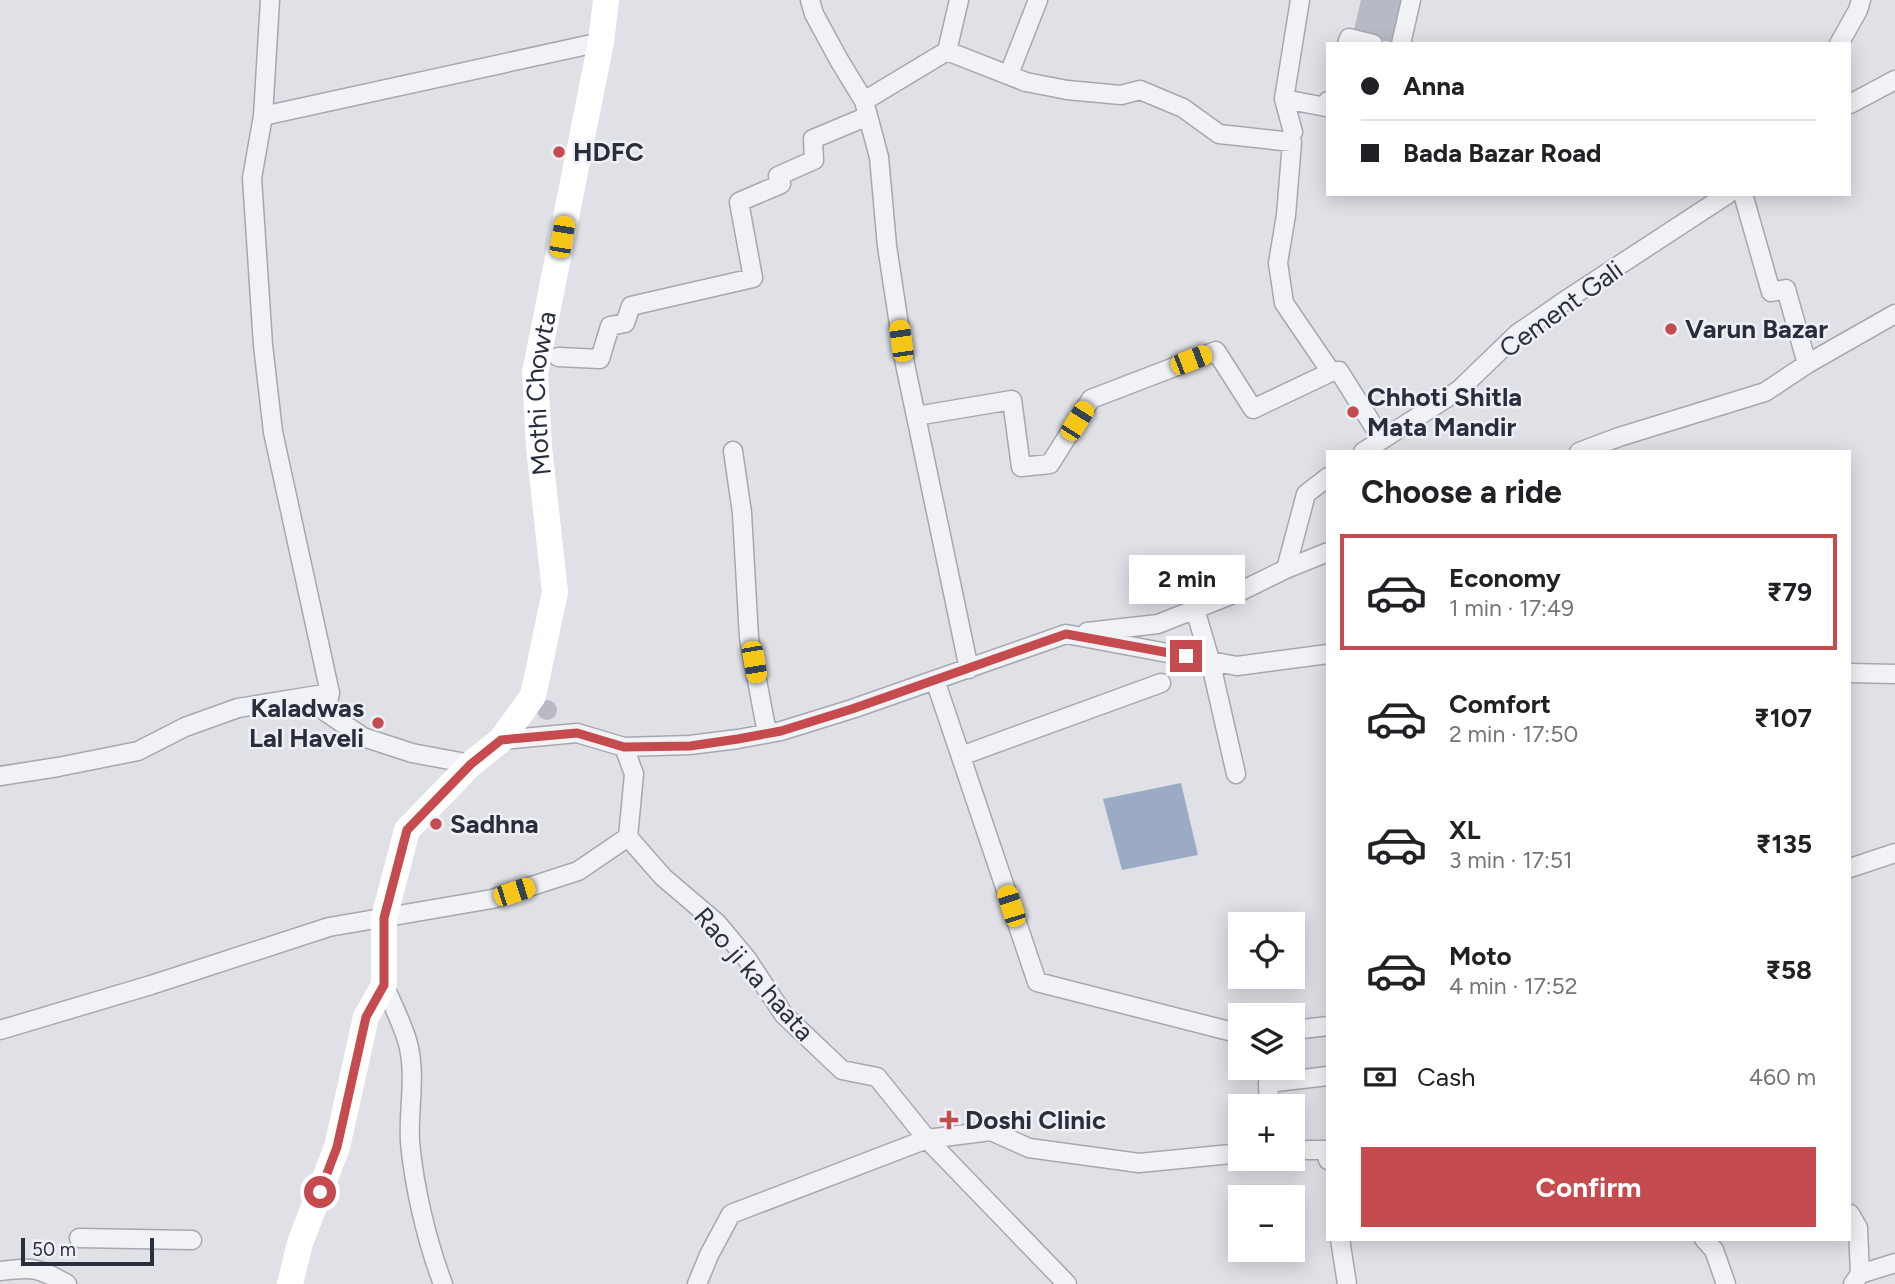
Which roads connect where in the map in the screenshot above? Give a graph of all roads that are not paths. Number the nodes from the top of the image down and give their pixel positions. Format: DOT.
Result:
graph roads {
  1 [pos="270,0"];
  2 [pos="606,0"];
  3 [pos="810,0"];
  4 [pos="960,0"];
  5 [pos="1038,0"];
  6 [pos="1300,0"];
  7 [pos="1411,0"];
  8 [pos="1861,0"];
  9 [pos="601,42"];
  10 [pos="1348,42"];
  11 [pos="1365,42"];
  12 [pos="1401,42"];
  13 [pos="1840,42"];
  14 [pos="947,51"];
  15 [pos="1009,74"];
  16 [pos="1895,80"];
  17 [pos="1284,99"];
  18 [pos="1851,103"];
  19 [pos="1326,107"];
  20 [pos="866,108"];
  21 [pos="263,116"];
  22 [pos="1293,137"];
  23 [pos="1725,196"];
  24 [pos="1744,196"];
  25 [pos="1895,314"];
  26 [pos="558,357"];
  27 [pos="1807,364"];
  28 [pos="1331,372"];
  29 [pos="916,416"];
  30 [pos="1381,438"];
  31 [pos="1366,450"];
  32 [pos="1585,450"];
  33 [pos="733,451"];
  34 [pos="1326,479"];
  35 [pos="1326,553"];
  36 [pos="1286,569"];
  37 [pos="1195,609"];
  38 [pos="1066,634"];
  39 [pos="1326,654"];
  40 [pos="1210,660"];
  41 [pos="969,669"];
  42 [pos="1851,673"];
  43 [pos="1895,674"];
  44 [pos="935,680"];
  45 [pos="1161,683"];
  46 [pos="330,693"];
  47 [pos="767,733"];
  48 [pos="501,740"];
  49 [pos="624,747"];
  50 [pos="961,756"];
  51 [pos="471,764"];
  52 [pos="1236,774"];
  53 [pos="0,776"];
  54 [pos="628,837"];
  55 [pos="1895,853"];
  56 [pos="1851,868"];
  57 [pos="384,918"];
  58 [pos="384,985"];
  59 [pos="1326,1026"];
  60 [pos="1305,1029"];
  61 [pos="0,1030"];
  62 [pos="1228,1031"];
  63 [pos="1326,1076"];
  64 [pos="1268,1094"];
  65 [pos="927,1139"];
  66 [pos="1305,1150"];
  67 [pos="1326,1150"];
  68 [pos="1228,1154"];
  69 [pos="1851,1216"];
  70 [pos="79,1238"];
  71 [pos="192,1240"];
  72 [pos="1340,1241"];
  73 [pos="1706,1241"];
  74 [pos="1895,1263"];
  75 [pos="0,1271"];
  76 [pos="1856,1279"];
  77 [pos="67,1284"];
  78 [pos="290,1284"];
  79 [pos="443,1284"];
  80 [pos="697,1284"];
  81 [pos="1067,1284"];
  82 [pos="1347,1284"];
  83 [pos="1726,1284"];
  1 -- 21 [label="street"];
  2 -- 9 [label="main road, Mothi Chowta"];
  3 -- 20 [label="street"];
  4 -- 14 [label="street"];
  5 -- 15 [label="street"];
  6 -- 17 [label="street"];
  7 -- 12 [label="street"];
  8 -- 13 [label="street"];
  9 -- 21 [label="street"];
  9 -- 48 [label="main road, Mothi Chowta"];
  10 -- 11 [label="street"];
  14 -- 15 [label="street"];
  14 -- 20 [label="street"];
  15 -- 22 [label="street"];
  16 -- 18 [label="street"];
  17 -- 19 [label="street"];
  17 -- 22 [label="street"];
  20 -- 26 [label="street"];
  20 -- 29 [label="street"];
  21 -- 46 [label="street"];
  22 -- 28 [label="street"];
  23 -- 30 [label="street, Cement Gali"];
  24 -- 27 [label="street"];
  25 -- 27 [label="street"];
  27 -- 32 [label="street"];
  28 -- 29 [label="street"];
  28 -- 30 [label="street"];
  29 -- 41 [label="street"];
  30 -- 31 [label="street, Cement Gali"];
  33 -- 47 [label="street"];
  34 -- 36 [label="street"];
  35 -- 36 [label="street"];
  36 -- 37 [label="street"];
  37 -- 38 [label="street"];
  37 -- 40 [label="street"];
  38 -- 40 [label="street"];
  38 -- 41 [label="street"];
  39 -- 40 [label="street"];
  40 -- 52 [label="street"];
  41 -- 44 [label="street"];
  42 -- 43 [label="street"];
  44 -- 47 [label="street"];
  44 -- 50 [label="street"];
  45 -- 50 [label="street"];
  46 -- 51 [label="street"];
  46 -- 53 [label="street"];
  47 -- 49 [label="street"];
  48 -- 49 [label="street"];
  48 -- 51 [label="main road, Mothi Chowta"];
  49 -- 54 [label="street"];
  50 -- 62 [label="street"];
  51 -- 57 [label="main road, Mothi Chowta"];
  54 -- 57 [label="street"];
  54 -- 65 [label="street, Rao ji ka haata"];
  55 -- 56 [label="street"];
  57 -- 58 [label="main road, Mothi Chowta"];
  57 -- 61 [label="street"];
  58 -- 78 [label="main road"];
  58 -- 79 [label="street"];
  59 -- 60 [label="street"];
  63 -- 64 [label="street"];
  65 -- 68 [label="street"];
  65 -- 80 [label="street"];
  65 -- 81 [label="street, Rao ji ka haata"];
  66 -- 67 [label="street"];
  69 -- 76 [label="street"];
  70 -- 71 [label="street"];
  72 -- 82 [label="street"];
  73 -- 83 [label="street"];
  74 -- 76 [label="street"];
  75 -- 77 [label="street"];
}
